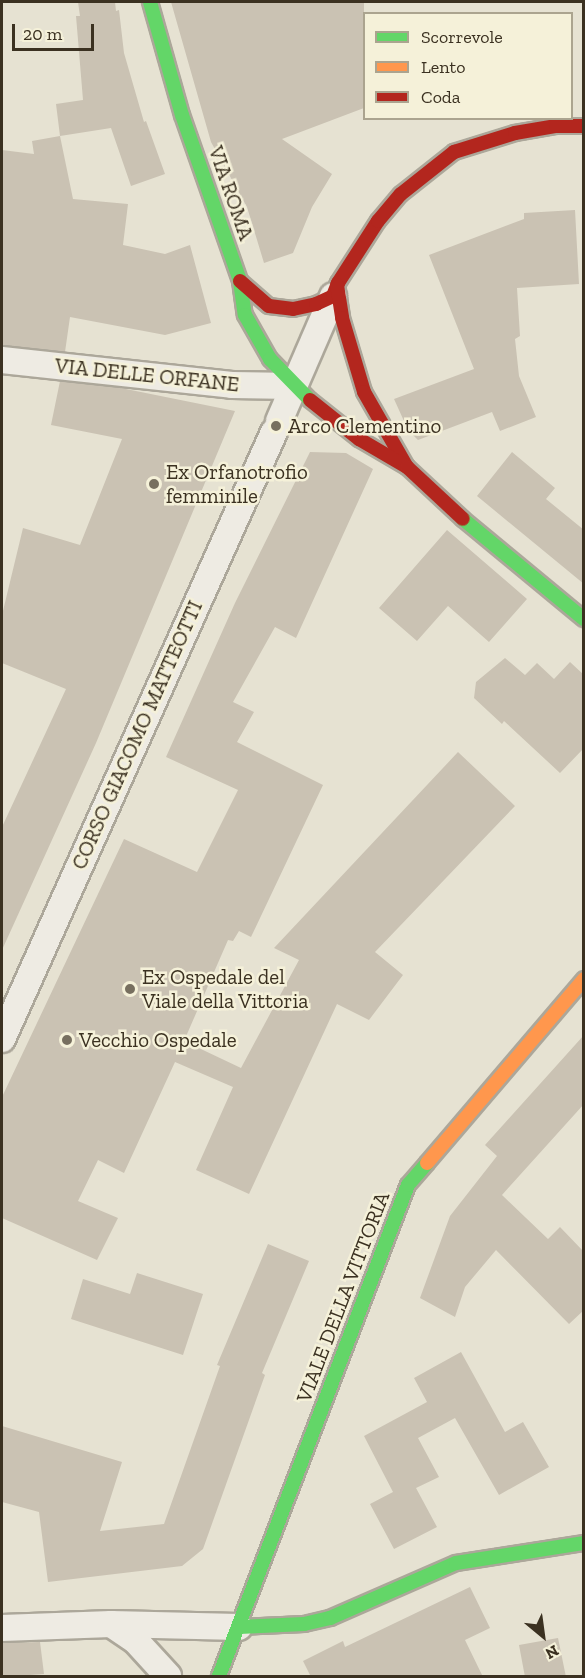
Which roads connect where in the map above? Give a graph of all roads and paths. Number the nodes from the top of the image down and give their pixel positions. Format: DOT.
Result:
graph roads {
  1 [pos="150,2"];
  2 [pos="584,126"];
  3 [pos="240,281"];
  4 [pos="335,291"];
  5 [pos="2,360"];
  6 [pos="294,386"];
  7 [pos="407,467"];
  8 [pos="584,619"];
  9 [pos="584,980"];
  10 [pos="2,1039"];
  11 [pos="584,1543"];
  12 [pos="111,1624"];
  13 [pos="239,1627"];
  14 [pos="2,1628"];
  15 [pos="168,1677"];
  16 [pos="219,1677"];
  1 -- 3 [label="main road, VIA ROMA"];
  2 -- 4 [label="main road"];
  3 -- 4 [label="main road"];
  3 -- 6 [label="main road, VIA ROMA"];
  4 -- 6 [label="street, CORSO GIACOMO MATTEOTTI"];
  4 -- 7 [label="main road"];
  5 -- 6 [label="street, VIA DELLE ORFANE"];
  6 -- 7 [label="main road, VIA ROMA"];
  6 -- 10 [label="street, CORSO GIACOMO MATTEOTTI"];
  7 -- 8 [label="main road"];
  9 -- 13 [label="main road, VIALE DELLA VITTORIA"];
  11 -- 13 [label="main road"];
  12 -- 13 [label="street"];
  12 -- 14 [label="street"];
  12 -- 15 [label="street"];
  13 -- 16 [label="main road, VIALE DELLA VITTORIA"];
}
